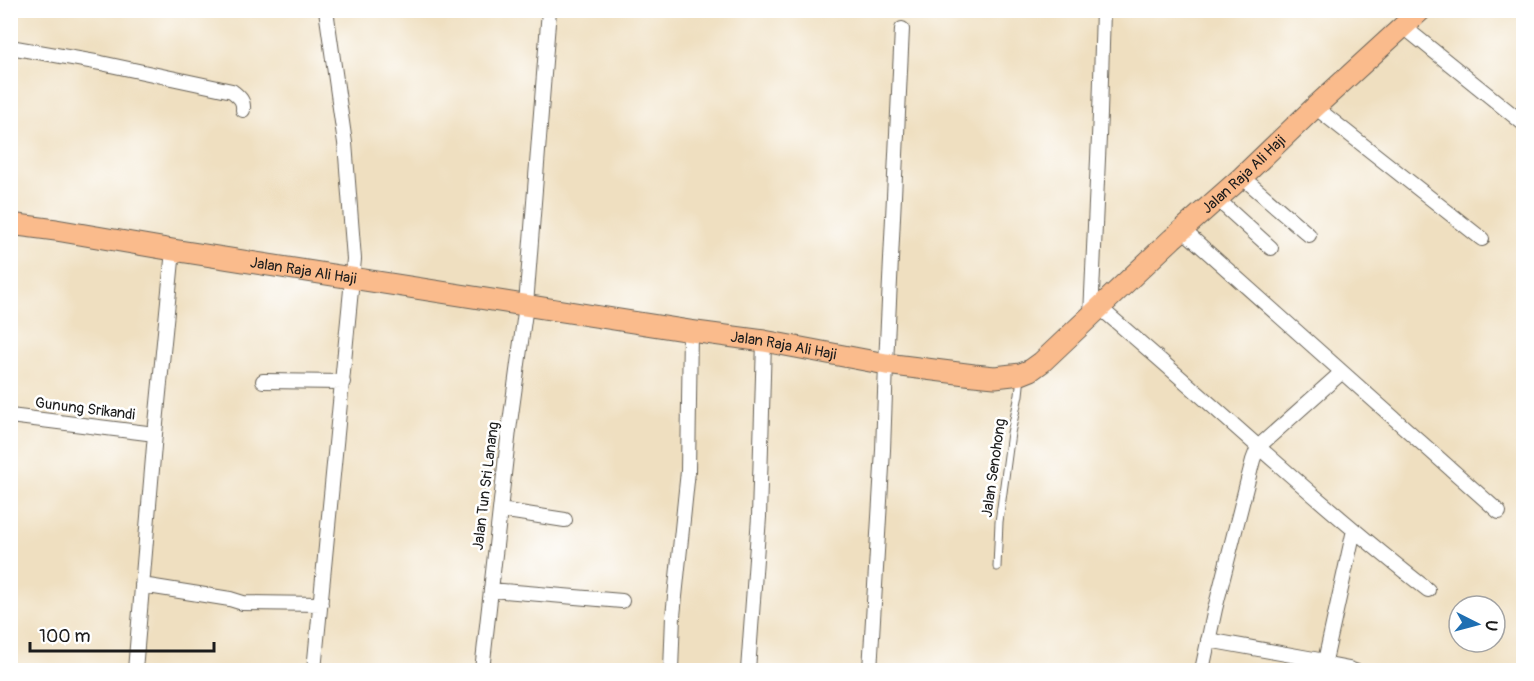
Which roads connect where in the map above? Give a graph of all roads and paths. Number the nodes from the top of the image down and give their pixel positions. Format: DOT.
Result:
graph roads {
  1 [pos="326,10"];
  2 [pos="549,10"];
  3 [pos="1102,10"];
  4 [pos="1421,10"];
  5 [pos="1404,27"];
  6 [pos="902,29"];
  7 [pos="10,47"];
  8 [pos="1315,107"];
  9 [pos="243,110"];
  10 [pos="1524,124"];
  11 [pos="1242,177"];
  12 [pos="1217,199"];
  13 [pos="10,224"];
  14 [pos="1183,230"];
  15 [pos="1309,235"];
  16 [pos="1482,239"];
  17 [pos="1271,248"];
  18 [pos="173,250"];
  19 [pos="362,280"];
  20 [pos="526,305"];
  21 [pos="1095,311"];
  22 [pos="690,331"];
  23 [pos="764,340"];
  24 [pos="886,364"];
  25 [pos="1342,372"];
  26 [pos="1021,374"];
  27 [pos="263,381"];
  28 [pos="343,382"];
  29 [pos="10,416"];
  30 [pos="155,434"];
  31 [pos="1258,447"];
  32 [pos="500,510"];
  33 [pos="1499,512"];
  34 [pos="565,520"];
  35 [pos="1354,530"];
  36 [pos="997,567"];
  37 [pos="142,585"];
  38 [pos="491,590"];
  39 [pos="1428,590"];
  40 [pos="622,601"];
  41 [pos="321,604"];
  42 [pos="1208,640"];
  43 [pos="1324,666"];
  44 [pos="135,670"];
  45 [pos="314,670"];
  46 [pos="482,670"];
  47 [pos="671,670"];
  48 [pos="748,670"];
  49 [pos="870,670"];
  50 [pos="1202,670"];
  51 [pos="1362,670"];
  1 -- 19 [label="street"];
  2 -- 20 [label="street, Jalan Tun Sri Lanang"];
  3 -- 21 [label="street"];
  4 -- 5 [label="main road, Jalan Raja Ali Haji"];
  5 -- 8 [label="main road, Jalan Raja Ali Haji"];
  5 -- 10 [label="street"];
  6 -- 24 [label="street"];
  7 -- 9 [label="street"];
  8 -- 11 [label="main road, Jalan Raja Ali Haji"];
  8 -- 16 [label="street"];
  11 -- 12 [label="main road, Jalan Raja Ali Haji"];
  11 -- 15 [label="street"];
  12 -- 14 [label="main road, Jalan Raja Ali Haji"];
  12 -- 17 [label="street"];
  13 -- 18 [label="main road, Jalan Raja Ali Haji"];
  14 -- 21 [label="main road, Jalan Raja Ali Haji"];
  14 -- 25 [label="street"];
  18 -- 19 [label="main road, Jalan Raja Ali Haji"];
  18 -- 30 [label="street"];
  19 -- 20 [label="main road, Jalan Raja Ali Haji"];
  19 -- 28 [label="street"];
  20 -- 22 [label="main road, Jalan Raja Ali Haji"];
  20 -- 32 [label="street, Jalan Tun Sri Lanang"];
  21 -- 26 [label="main road, Jalan Raja Ali Haji"];
  21 -- 31 [label="street"];
  22 -- 23 [label="main road, Jalan Raja Ali Haji"];
  22 -- 47 [label="street"];
  23 -- 24 [label="main road, Jalan Raja Ali Haji"];
  23 -- 48 [label="street"];
  24 -- 26 [label="main road, Jalan Raja Ali Haji"];
  24 -- 49 [label="street"];
  25 -- 31 [label="street"];
  25 -- 33 [label="street"];
  26 -- 36 [label="lane, Jalan Senohong"];
  27 -- 28 [label="street"];
  28 -- 41 [label="street"];
  29 -- 30 [label="street, Gunung Srikandi"];
  30 -- 37 [label="street"];
  31 -- 35 [label="street"];
  31 -- 42 [label="street"];
  32 -- 34 [label="street"];
  32 -- 38 [label="street, Jalan Tun Sri Lanang"];
  35 -- 39 [label="street"];
  35 -- 43 [label="street"];
  37 -- 41 [label="street"];
  37 -- 44 [label="street"];
  38 -- 40 [label="street"];
  38 -- 46 [label="street, Jalan Tun Sri Lanang"];
  41 -- 45 [label="street"];
  42 -- 43 [label="street"];
  42 -- 50 [label="street"];
  43 -- 51 [label="lane"];
}
